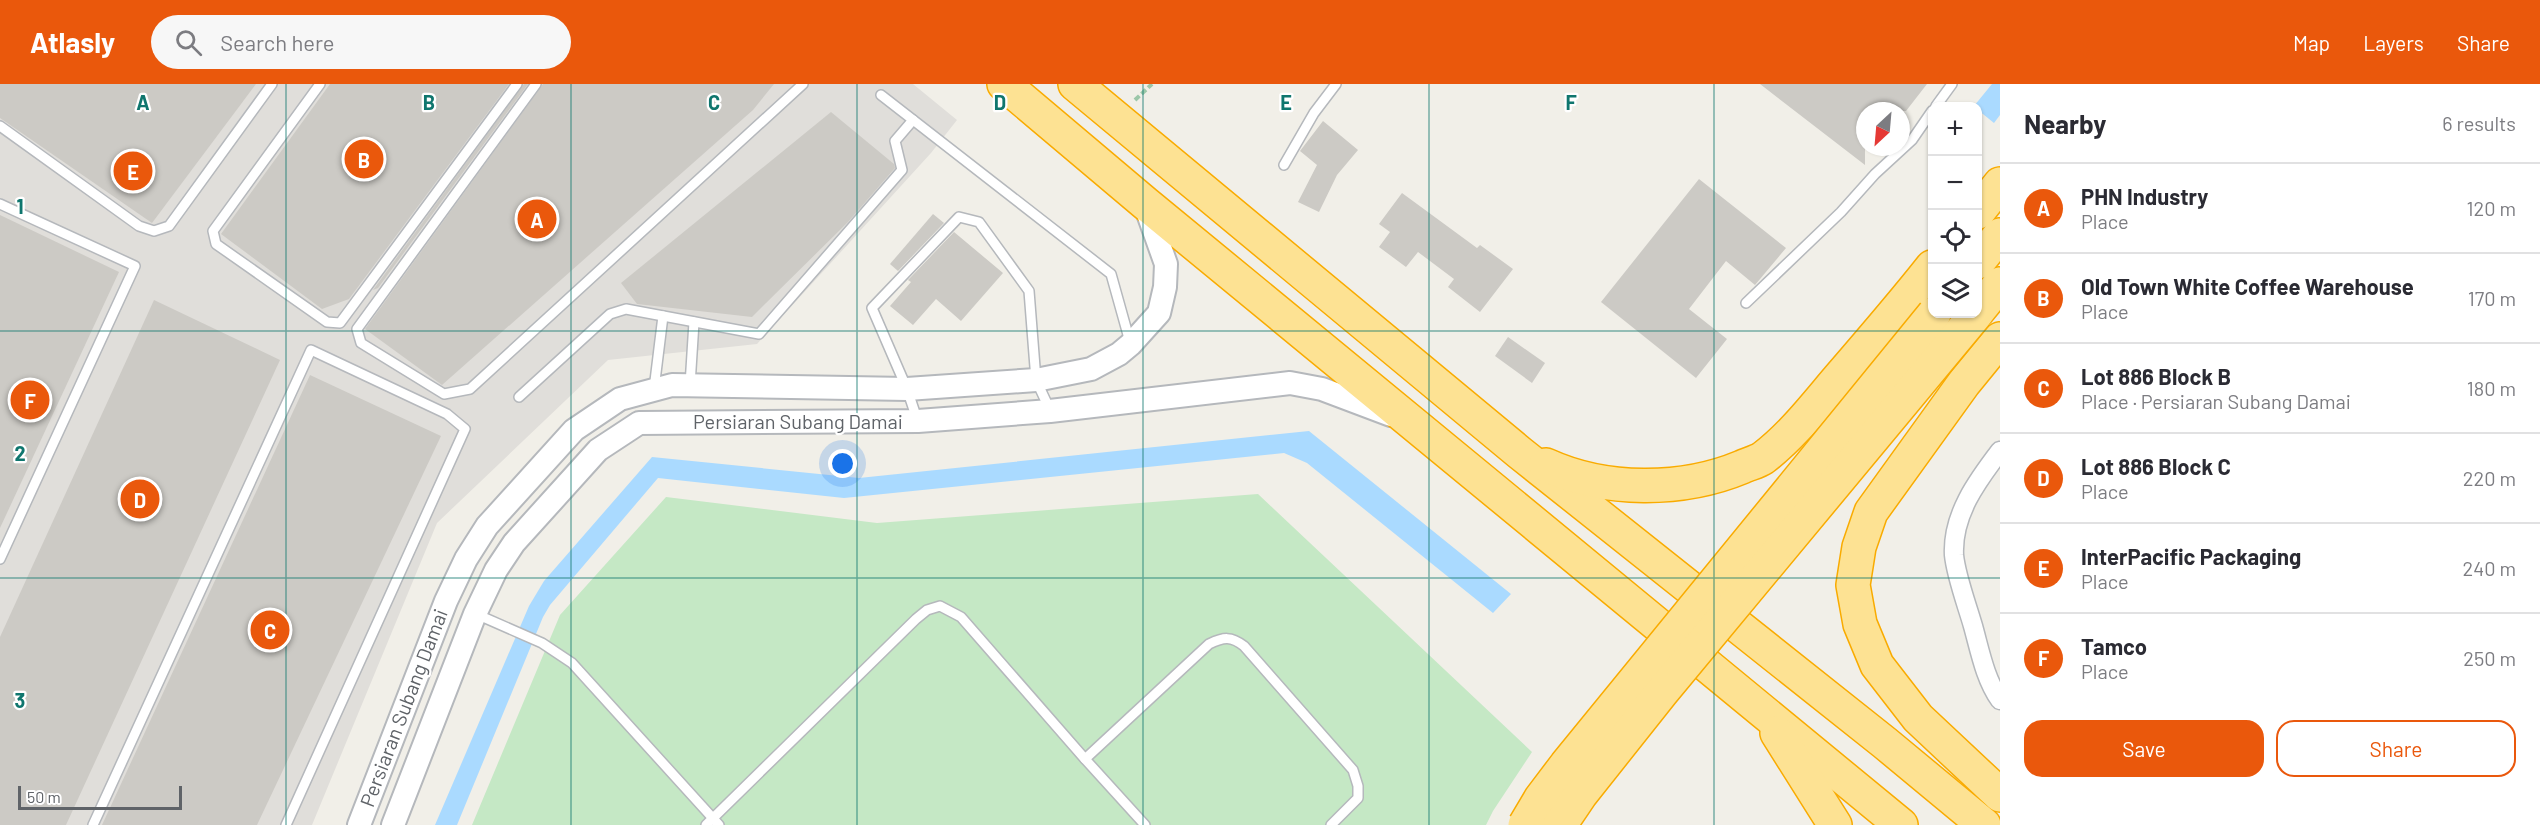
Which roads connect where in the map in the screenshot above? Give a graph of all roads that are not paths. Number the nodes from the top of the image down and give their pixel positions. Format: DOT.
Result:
graph roads {
  1 [pos="272,84"];
  2 [pos="320,84"];
  3 [pos="517,84"];
  4 [pos="536,84"];
  5 [pos="803,84"];
  6 [pos="1004,84"];
  7 [pos="1075,84"];
  8 [pos="1336,84"];
  9 [pos="1952,84"];
  10 [pos="881,95"];
  11 [pos="1939,102"];
  12 [pos="1928,117"];
  13 [pos="913,120"];
  14 [pos="0,126"];
  15 [pos="1284,165"];
  16 [pos="2000,184"];
  17 [pos="1145,203"];
  18 [pos="0,204"];
  19 [pos="1979,210"];
  20 [pos="2000,235"];
  21 [pos="1982,256"];
  22 [pos="1928,272"];
  23 [pos="2000,284"];
  24 [pos="1746,303"];
  25 [pos="1982,306"];
  26 [pos="663,316"];
  27 [pos="1931,318"];
  28 [pos="1972,318"];
  29 [pos="694,322"];
  30 [pos="2000,339"];
  31 [pos="1131,344"];
  32 [pos="1036,380"];
  33 [pos="690,385"];
  34 [pos="654,389"];
  35 [pos="907,389"];
  36 [pos="519,397"];
  37 [pos="1050,411"];
  38 [pos="918,421"];
  39 [pos="1426,434"];
  40 [pos="2000,451"];
  41 [pos="1520,453"];
  42 [pos="0,559"];
  43 [pos="475,614"];
  44 [pos="2000,700"];
  45 [pos="1760,707"];
  46 [pos="1885,743"];
  47 [pos="1085,759"];
  48 [pos="2000,796"];
  49 [pos="713,823"];
  50 [pos="93,825"];
  51 [pos="286,825"];
  52 [pos="359,825"];
  53 [pos="393,825"];
  54 [pos="1145,825"];
  55 [pos="1331,825"];
  56 [pos="1525,825"];
  57 [pos="1560,825"];
  58 [pos="1835,825"];
  59 [pos="1901,825"];
  60 [pos="1984,825"];
  1 -- 14 [label="lane"];
  2 -- 3 [label="lane"];
  4 -- 5 [label="lane"];
  6 -- 17 [label="highway"];
  7 -- 41 [label="highway"];
  8 -- 15 [label="lane"];
  9 -- 11 [label="lane"];
  10 -- 13 [label="lane"];
  12 -- 24 [label="lane"];
  13 -- 29 [label="lane"];
  13 -- 31 [label="lane"];
  16 -- 19 [label="highway"];
  17 -- 31 [label="street, Persiaran Subang Damai"];
  17 -- 39 [label="highway"];
  18 -- 42 [label="lane"];
  20 -- 21 [label="highway"];
  22 -- 41 [label="highway"];
  23 -- 25 [label="highway"];
  26 -- 29 [label="lane"];
  26 -- 34 [label="lane"];
  26 -- 36 [label="lane"];
  27 -- 56 [label="highway, bridge"];
  28 -- 57 [label="highway, bridge"];
  29 -- 33 [label="lane"];
  30 -- 48 [label="highway"];
  31 -- 32 [label="street, Persiaran Subang Damai"];
  32 -- 35 [label="street, Persiaran Subang Damai"];
  32 -- 35 [label="lane"];
  32 -- 37 [label="lane"];
  33 -- 34 [label="street, Persiaran Subang Damai"];
  33 -- 35 [label="street, Persiaran Subang Damai"];
  34 -- 52 [label="street, Persiaran Subang Damai"];
  35 -- 38 [label="lane"];
  37 -- 38 [label="street, Persiaran Subang Damai"];
  37 -- 39 [label="street, Persiaran Subang Damai"];
  38 -- 43 [label="street, Persiaran Subang Damai"];
  39 -- 45 [label="highway"];
  40 -- 44 [label="street"];
  41 -- 46 [label="highway"];
  43 -- 49 [label="lane"];
  43 -- 53 [label="street, Persiaran Subang Damai"];
  45 -- 58 [label="highway"];
  45 -- 59 [label="highway"];
  46 -- 48 [label="highway"];
  46 -- 60 [label="highway"];
  47 -- 49 [label="lane"];
  47 -- 54 [label="lane"];
  47 -- 55 [label="lane"];
  50 -- 51 [label="lane"];
}
